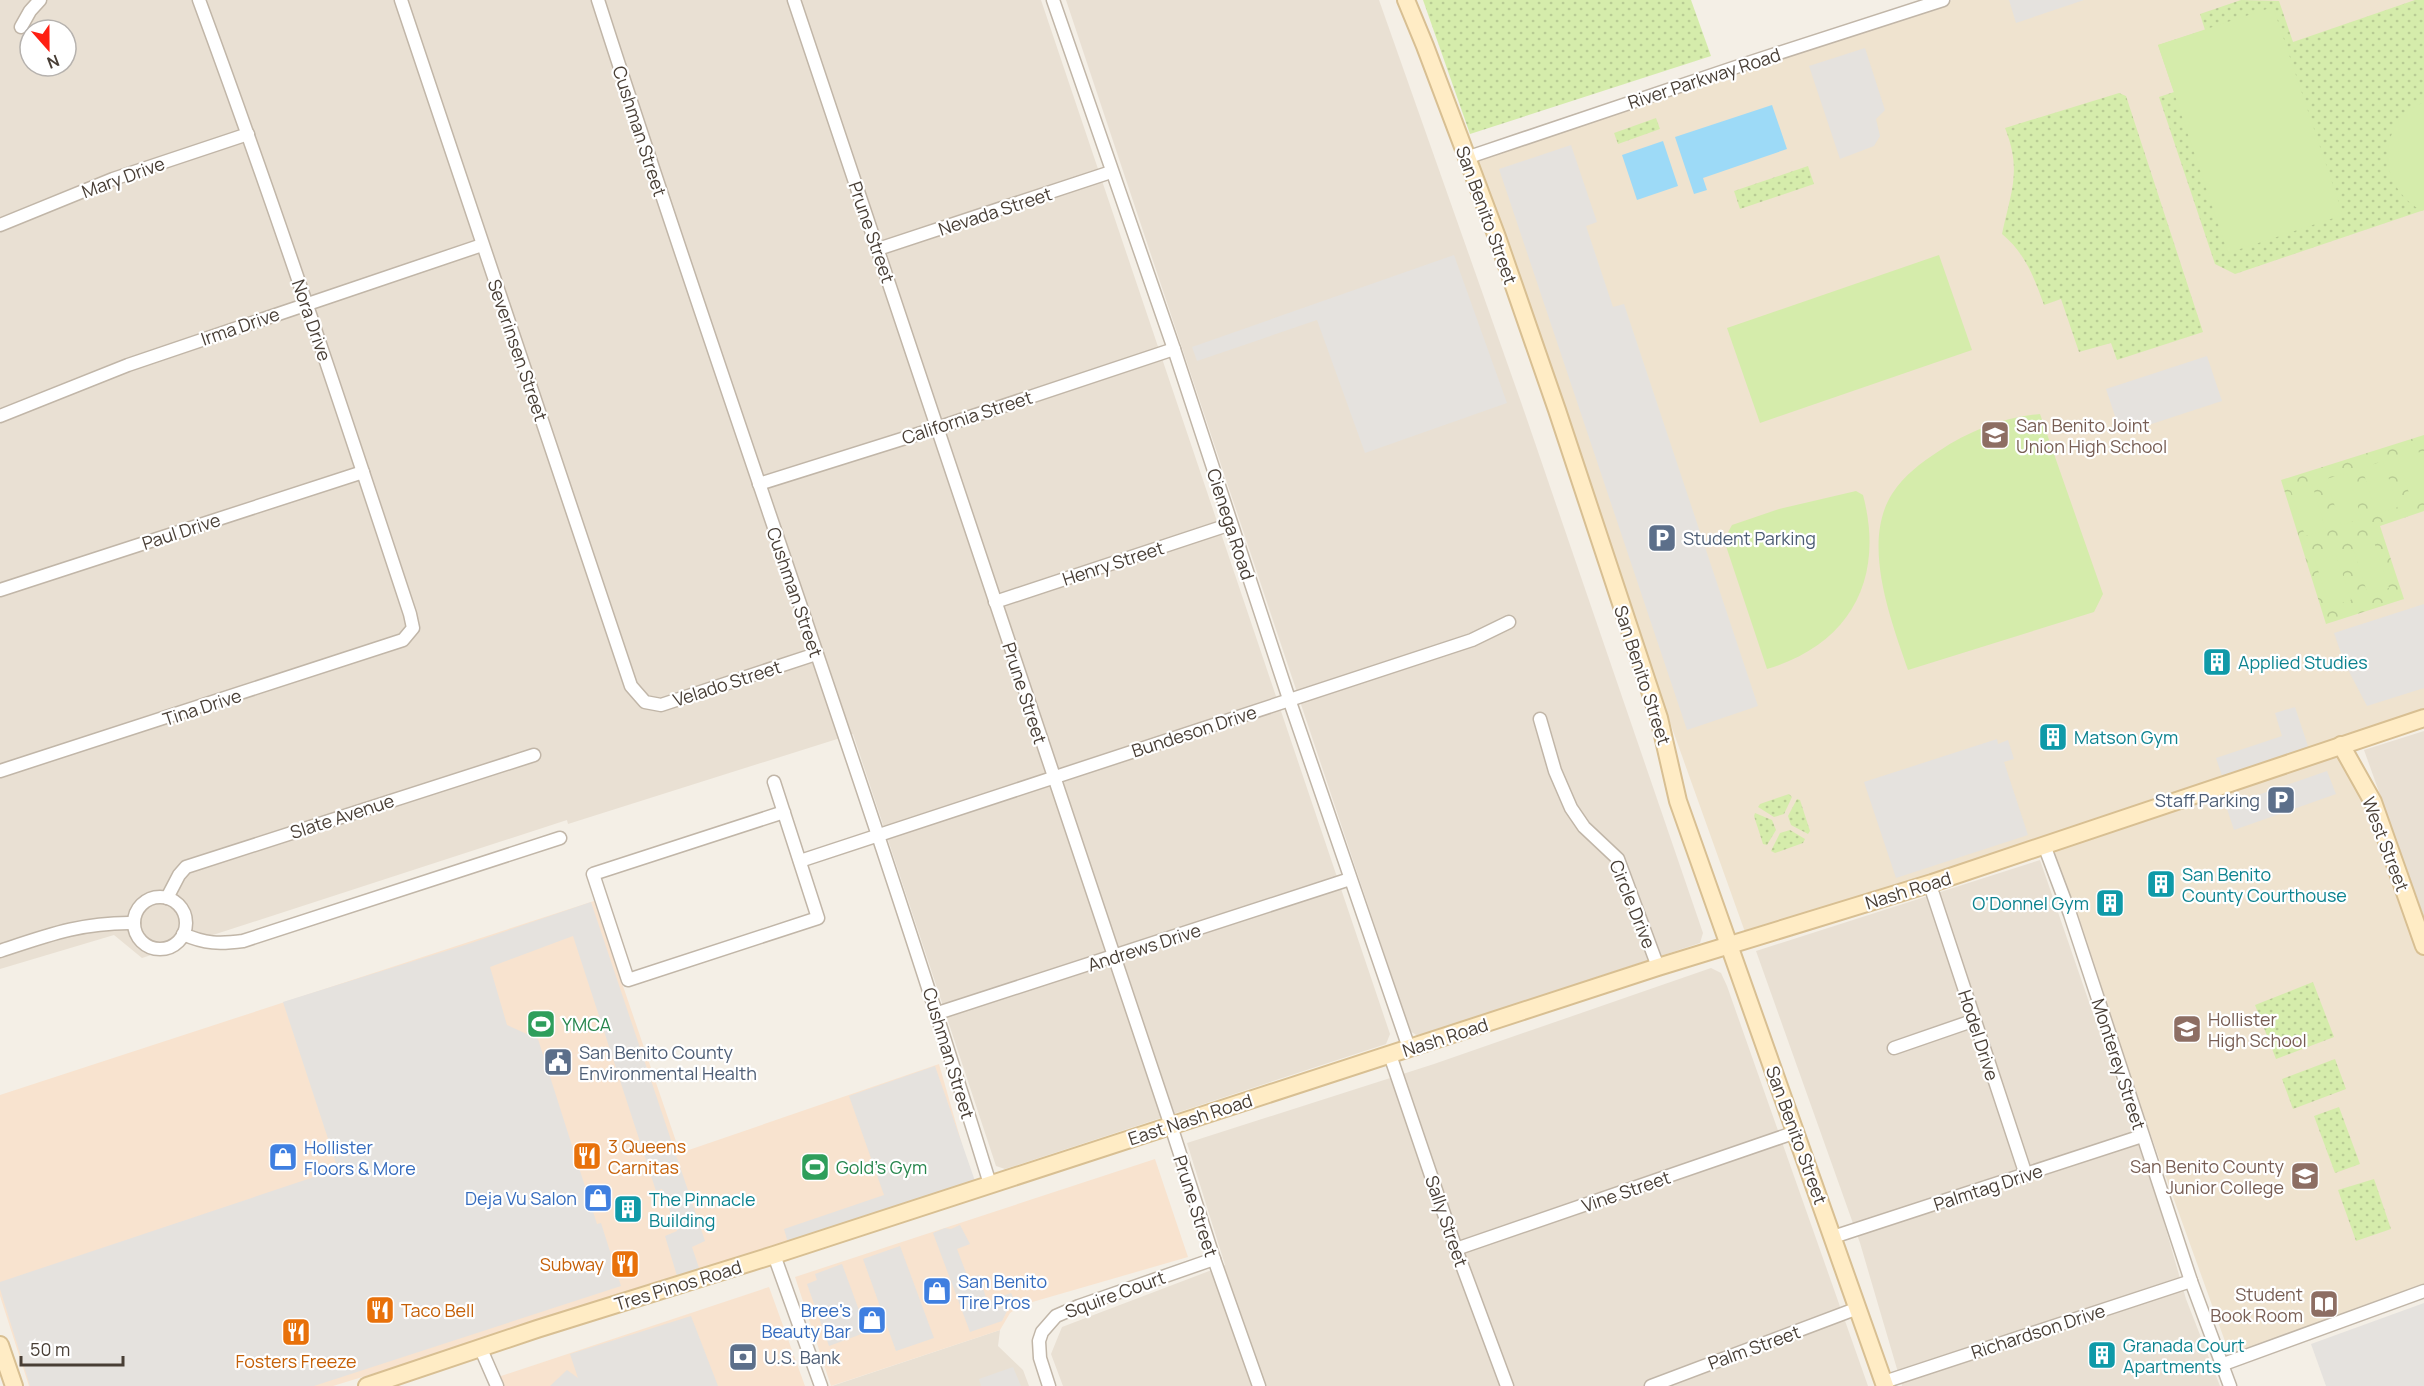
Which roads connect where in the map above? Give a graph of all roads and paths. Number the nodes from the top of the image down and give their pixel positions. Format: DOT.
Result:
graph roads {
  1 [pos="40,0"];
  2 [pos="199,0"];
  3 [pos="401,0"];
  4 [pos="598,0"];
  5 [pos="794,0"];
  6 [pos="1053,0"];
  7 [pos="1406,0"];
  8 [pos="1943,0"];
  9 [pos="26,18"];
  10 [pos="248,134"];
  11 [pos="1466,158"];
  12 [pos="1112,172"];
  13 [pos="0,225"];
  14 [pos="482,245"];
  15 [pos="878,249"];
  16 [pos="306,303"];
  17 [pos="1174,349"];
  18 [pos="0,416"];
  19 [pos="937,428"];
  20 [pos="363,472"];
  21 [pos="759,484"];
  22 [pos="1231,524"];
  23 [pos="0,590"];
  24 [pos="995,602"];
  25 [pos="1509,622"];
  26 [pos="403,640"];
  27 [pos="816,654"];
  28 [pos="639,697"];
  29 [pos="1289,699"];
  30 [pos="2424,718"];
  31 [pos="1540,719"];
  32 [pos="2341,744"];
  33 [pos="534,755"];
  34 [pos="0,771"];
  35 [pos="1053,777"];
  36 [pos="774,782"];
  37 [pos="784,812"];
  38 [pos="878,835"];
  39 [pos="560,838"];
  40 [pos="2044,845"];
  41 [pos="800,861"];
  42 [pos="1350,879"];
  43 [pos="1933,894"];
  44 [pos="167,898"];
  45 [pos="134,923"];
  46 [pos="183,934"];
  47 [pos="1728,946"];
  48 [pos="2424,946"];
  49 [pos="0,951"];
  50 [pos="1114,957"];
  51 [pos="1658,967"];
  52 [pos="938,1013"];
  53 [pos="1974,1020"];
  54 [pos="1409,1048"];
  55 [pos="1894,1048"];
  56 [pos="1390,1055"];
  57 [pos="1171,1126"];
  58 [pos="1796,1132"];
  59 [pos="2142,1136"];
  60 [pos="2026,1175"];
  61 [pos="990,1184"];
  62 [pos="1833,1238"];
  63 [pos="1456,1249"];
  64 [pos="774,1255"];
  65 [pos="1214,1259"];
  66 [pos="2191,1281"];
  67 [pos="2424,1291"];
  68 [pos="1858,1308"];
  69 [pos="0,1345"];
  70 [pos="480,1347"];
  71 [pos="2221,1365"];
  72 [pos="1885,1384"];
  73 [pos="14,1386"];
  74 [pos="367,1386"];
  75 [pos="497,1386"];
  76 [pos="821,1386"];
  77 [pos="1049,1386"];
  78 [pos="1259,1386"];
  79 [pos="1507,1386"];
  80 [pos="1651,1386"];
  81 [pos="2230,1386"];
  1 -- 9 [label="street"];
  2 -- 10 [label="street, Nora Drive"];
  3 -- 14 [label="street, Severinsen Street"];
  4 -- 21 [label="street, Cushman Street"];
  5 -- 15 [label="street, Prune Street"];
  6 -- 12 [label="street, Cienega Road"];
  7 -- 11 [label="street, San Benito Street"];
  8 -- 11 [label="street, River Parkway Road"];
  10 -- 13 [label="street, Mary Drive"];
  10 -- 16 [label="street, Nora Drive"];
  11 -- 47 [label="street, San Benito Street"];
  12 -- 15 [label="street, Nevada Street"];
  12 -- 17 [label="street, Cienega Road"];
  14 -- 16 [label="street, Irma Drive"];
  14 -- 28 [label="street, Severinsen Street"];
  15 -- 19 [label="street, Prune Street"];
  16 -- 18 [label="street, Irma Drive"];
  16 -- 20 [label="street, Nora Drive"];
  17 -- 19 [label="street, California Street"];
  17 -- 22 [label="street, Cienega Road"];
  19 -- 21 [label="street, California Street"];
  19 -- 24 [label="street, Prune Street"];
  20 -- 23 [label="street, Paul Drive"];
  20 -- 26 [label="street, Nora Drive"];
  21 -- 27 [label="street, Cushman Street"];
  22 -- 24 [label="street, Henry Street"];
  22 -- 29 [label="street, Cienega Road"];
  24 -- 35 [label="street, Prune Street"];
  25 -- 29 [label="street, Bundeson Drive"];
  26 -- 34 [label="street, Tina Drive"];
  27 -- 28 [label="street, Velado Street"];
  27 -- 38 [label="street, Cushman Street"];
  29 -- 35 [label="street, Bundeson Drive"];
  29 -- 42 [label="street, Cienega Road"];
  30 -- 32 [label="street, Nash Road"];
  31 -- 51 [label="street, Circle Drive"];
  32 -- 40 [label="street, Nash Road"];
  32 -- 48 [label="street, West Street"];
  33 -- 44 [label="street, Slate Avenue"];
  35 -- 38 [label="street, Bundeson Drive"];
  35 -- 50 [label="street, Prune Street"];
  36 -- 37 [label="street"];
  37 -- 41 [label="street"];
  37 -- 41 [label="street"];
  38 -- 41 [label="street, Bundeson Drive"];
  38 -- 52 [label="street, Cushman Street"];
  39 -- 46 [label="street"];
  40 -- 47 [label="street, Nash Road"];
  40 -- 59 [label="street, Monterey Street"];
  42 -- 50 [label="street, Andrews Drive"];
  42 -- 54 [label="street, Cienega Road"];
  43 -- 53 [label="street, Hodel Drive"];
  44 -- 45 [label="street"];
  44 -- 46 [label="street"];
  45 -- 46 [label="street"];
  45 -- 49 [label="street"];
  47 -- 51 [label="street, Nash Road"];
  47 -- 58 [label="street, San Benito Street"];
  50 -- 52 [label="street, Andrews Drive"];
  50 -- 57 [label="street, Prune Street"];
  51 -- 54 [label="street, Nash Road"];
  52 -- 61 [label="street, Cushman Street"];
  53 -- 55 [label="street"];
  53 -- 60 [label="street, Hodel Drive"];
  54 -- 56 [label="street, Nash Road"];
  56 -- 57 [label="street, East Nash Road"];
  56 -- 63 [label="street, Sally Street"];
  57 -- 61 [label="street, East Nash Road"];
  57 -- 65 [label="street, Prune Street"];
  58 -- 62 [label="street, San Benito Street"];
  58 -- 63 [label="street, Vine Street"];
  59 -- 60 [label="street, Palmtag Drive"];
  59 -- 66 [label="street, Monterey Street"];
  60 -- 62 [label="street, Palmtag Drive"];
  61 -- 64 [label="street, Tres Pinos Road"];
  62 -- 68 [label="street, San Benito Street"];
  63 -- 79 [label="street, Sally Street"];
  64 -- 70 [label="street, Tres Pinos Road"];
  64 -- 76 [label="street"];
  65 -- 77 [label="street, Squire Court"];
  65 -- 78 [label="street, Prune Street"];
  66 -- 71 [label="street, Monterey Street"];
  66 -- 72 [label="street, Richardson Drive"];
  67 -- 71 [label="street"];
  68 -- 72 [label="street, San Benito Street"];
  68 -- 80 [label="street, Palm Street"];
  69 -- 73 [label="street"];
  70 -- 74 [label="street, Tres Pinos Road"];
  70 -- 75 [label="street"];
  71 -- 81 [label="street, Monterey Street"];
}
